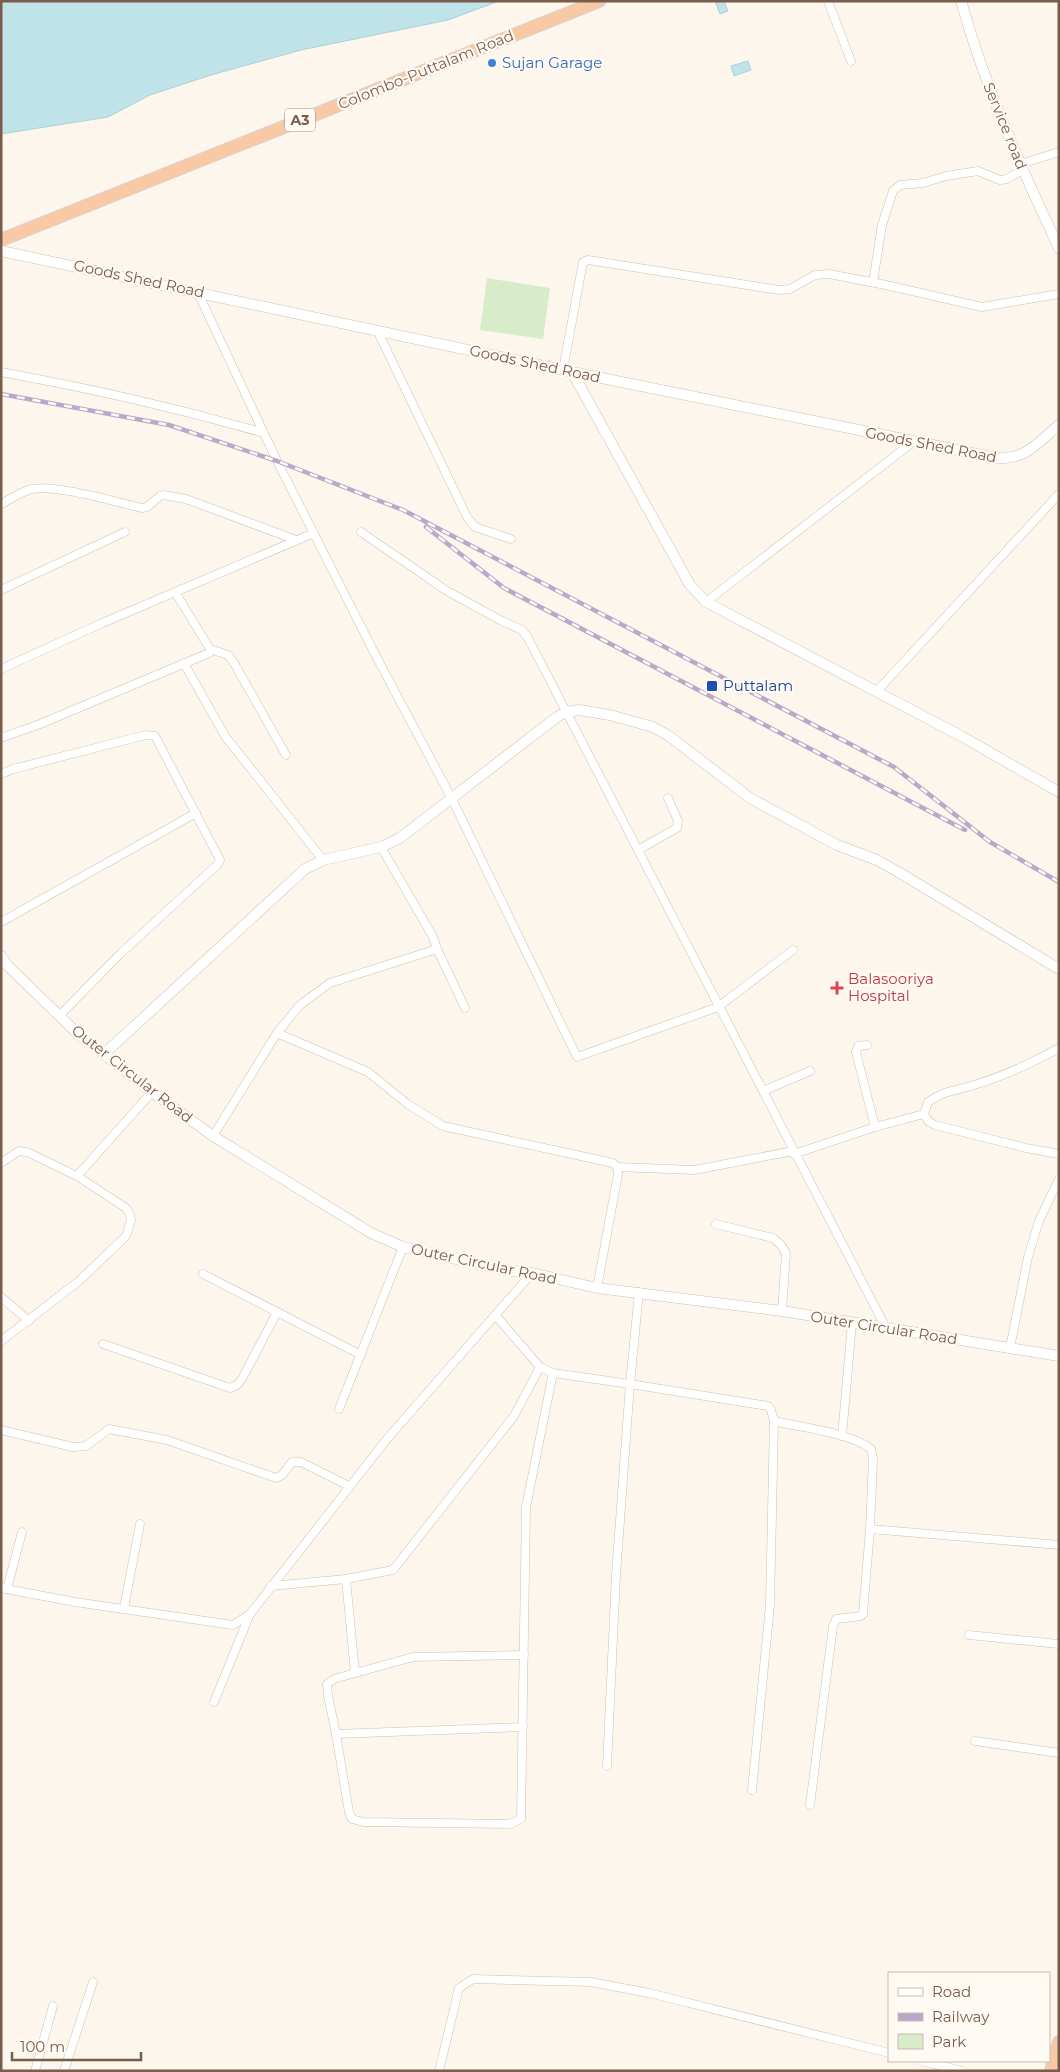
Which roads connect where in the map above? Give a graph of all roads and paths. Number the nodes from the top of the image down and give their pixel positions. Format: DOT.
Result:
graph roads {
  1 [pos="600,1"];
  2 [pos="828,1"];
  3 [pos="961,1"];
  4 [pos="851,61"];
  5 [pos="1059,152"];
  6 [pos="1021,167"];
  7 [pos="1,240"];
  8 [pos="1059,248"];
  9 [pos="1,251"];
  10 [pos="873,282"];
  11 [pos="196,291"];
  12 [pos="1059,294"];
  13 [pos="378,330"];
  14 [pos="567,371"];
  15 [pos="1,372"];
  16 [pos="1059,426"];
  17 [pos="264,433"];
  18 [pos="913,442"];
  19 [pos="1059,494"];
  20 [pos="1,504"];
  21 [pos="125,532"];
  22 [pos="361,532"];
  23 [pos="314,533"];
  24 [pos="296,540"];
  25 [pos="511,540"];
  26 [pos="1,590"];
  27 [pos="175,592"];
  28 [pos="706,602"];
  29 [pos="210,649"];
  30 [pos="185,665"];
  31 [pos="1,670"];
  32 [pos="877,691"];
  33 [pos="566,712"];
  34 [pos="1,738"];
  35 [pos="286,755"];
  36 [pos="1,774"];
  37 [pos="1059,792"];
  38 [pos="668,798"];
  39 [pos="452,799"];
  40 [pos="196,813"];
  41 [pos="381,847"];
  42 [pos="638,850"];
  43 [pos="323,860"];
  44 [pos="1,922"];
  45 [pos="438,949"];
  46 [pos="793,950"];
  47 [pos="1,956"];
  48 [pos="1059,969"];
  49 [pos="718,1007"];
  50 [pos="465,1008"];
  51 [pos="59,1016"];
  52 [pos="277,1033"];
  53 [pos="867,1045"];
  54 [pos="1059,1048"];
  55 [pos="104,1054"];
  56 [pos="810,1071"];
  57 [pos="762,1091"];
  58 [pos="152,1092"];
  59 [pos="924,1114"];
  60 [pos="875,1127"];
  61 [pos="213,1136"];
  62 [pos="794,1153"];
  63 [pos="1059,1154"];
  64 [pos="1,1163"];
  65 [pos="617,1167"];
  66 [pos="77,1176"];
  67 [pos="1059,1179"];
  68 [pos="716,1224"];
  69 [pos="403,1247"];
  70 [pos="532,1273"];
  71 [pos="204,1274"];
  72 [pos="597,1288"];
  73 [pos="639,1292"];
  74 [pos="1,1297"];
  75 [pos="277,1312"];
  76 [pos="782,1312"];
  77 [pos="496,1316"];
  78 [pos="29,1321"];
  79 [pos="852,1323"];
  80 [pos="886,1328"];
  81 [pos="1,1341"];
  82 [pos="102,1344"];
  83 [pos="1010,1348"];
  84 [pos="361,1355"];
  85 [pos="1059,1356"];
  86 [pos="540,1367"];
  87 [pos="553,1373"];
  88 [pos="630,1384"];
  89 [pos="339,1409"];
  90 [pos="774,1421"];
  91 [pos="2,1429"];
  92 [pos="842,1436"];
  93 [pos="349,1486"];
  94 [pos="140,1524"];
  95 [pos="870,1529"];
  96 [pos="22,1532"];
  97 [pos="1059,1545"];
  98 [pos="346,1579"];
  99 [pos="271,1586"];
  100 [pos="4,1589"];
  101 [pos="124,1608"];
  102 [pos="250,1614"];
  103 [pos="969,1635"];
  104 [pos="1059,1644"];
  105 [pos="524,1655"];
  106 [pos="355,1673"];
  107 [pos="214,1702"];
  108 [pos="522,1727"];
  109 [pos="336,1734"];
  110 [pos="975,1741"];
  111 [pos="1059,1753"];
  112 [pos="607,1766"];
  113 [pos="752,1790"];
  114 [pos="810,1805"];
  115 [pos="93,1982"];
  116 [pos="53,2006"];
  117 [pos="1059,2042"];
  118 [pos="888,2053"];
  119 [pos="926,2062"];
  120 [pos="35,2071"];
  121 [pos="64,2071"];
  122 [pos="439,2071"];
  123 [pos="962,2071"];
  124 [pos="1051,2071"];
  1 -- 7 [label="highway, Colombo-Puttalam Road / A3"];
  2 -- 4 [label="street"];
  3 -- 6 [label="street, Service road"];
  5 -- 6 [label="street"];
  6 -- 8 [label="street, Service road"];
  6 -- 10 [label="street"];
  9 -- 11 [label="street, Goods Shed Road"];
  10 -- 12 [label="street"];
  10 -- 14 [label="street"];
  11 -- 13 [label="street, Goods Shed Road"];
  11 -- 17 [label="street"];
  13 -- 14 [label="street, Goods Shed Road"];
  13 -- 25 [label="street"];
  14 -- 18 [label="street, Goods Shed Road"];
  14 -- 28 [label="street"];
  15 -- 17 [label="street"];
  16 -- 18 [label="street, Goods Shed Road"];
  17 -- 23 [label="street"];
  18 -- 28 [label="street"];
  19 -- 32 [label="street"];
  20 -- 24 [label="street"];
  21 -- 26 [label="street"];
  22 -- 33 [label="street"];
  23 -- 24 [label="street"];
  23 -- 39 [label="street"];
  24 -- 27 [label="street"];
  27 -- 29 [label="street"];
  27 -- 31 [label="street"];
  28 -- 32 [label="street"];
  29 -- 30 [label="street"];
  29 -- 35 [label="street"];
  30 -- 34 [label="street"];
  30 -- 43 [label="street"];
  32 -- 37 [label="street"];
  33 -- 39 [label="street"];
  33 -- 42 [label="street"];
  33 -- 48 [label="street"];
  36 -- 40 [label="street"];
  38 -- 42 [label="street"];
  39 -- 41 [label="street"];
  39 -- 49 [label="street"];
  40 -- 44 [label="street"];
  40 -- 51 [label="street"];
  41 -- 43 [label="street"];
  41 -- 45 [label="street"];
  42 -- 49 [label="street"];
  43 -- 55 [label="street"];
  45 -- 50 [label="street"];
  45 -- 52 [label="street"];
  46 -- 49 [label="street"];
  47 -- 51 [label="street, Outer Circular Road"];
  49 -- 57 [label="street"];
  51 -- 55 [label="street, Outer Circular Road"];
  52 -- 61 [label="street"];
  52 -- 65 [label="street"];
  53 -- 60 [label="street"];
  54 -- 59 [label="street"];
  55 -- 58 [label="street, Outer Circular Road"];
  56 -- 57 [label="street"];
  57 -- 62 [label="street"];
  58 -- 61 [label="street, Outer Circular Road"];
  58 -- 66 [label="street"];
  59 -- 60 [label="street"];
  59 -- 63 [label="street"];
  60 -- 62 [label="street"];
  61 -- 69 [label="street, Outer Circular Road"];
  62 -- 65 [label="street"];
  62 -- 80 [label="street"];
  64 -- 66 [label="street"];
  65 -- 72 [label="street"];
  66 -- 78 [label="street"];
  67 -- 83 [label="street"];
  68 -- 76 [label="street"];
  69 -- 70 [label="street, Outer Circular Road"];
  69 -- 84 [label="street"];
  70 -- 72 [label="street, Outer Circular Road"];
  70 -- 77 [label="street"];
  71 -- 75 [label="street"];
  72 -- 73 [label="street, Outer Circular Road"];
  73 -- 76 [label="street, Outer Circular Road"];
  73 -- 88 [label="street"];
  74 -- 78 [label="street"];
  75 -- 82 [label="street"];
  75 -- 84 [label="street"];
  76 -- 79 [label="street, Outer Circular Road"];
  77 -- 86 [label="street"];
  77 -- 93 [label="street"];
  78 -- 81 [label="street"];
  79 -- 80 [label="street, Outer Circular Road"];
  79 -- 92 [label="street"];
  80 -- 83 [label="street, Outer Circular Road"];
  83 -- 85 [label="street, Outer Circular Road"];
  84 -- 89 [label="street"];
  86 -- 87 [label="street"];
  86 -- 98 [label="street"];
  87 -- 88 [label="street"];
  87 -- 105 [label="street"];
  88 -- 90 [label="street"];
  88 -- 112 [label="street"];
  90 -- 92 [label="street"];
  90 -- 113 [label="street"];
  91 -- 93 [label="street"];
  92 -- 95 [label="street"];
  93 -- 99 [label="street"];
  94 -- 101 [label="street"];
  95 -- 97 [label="street"];
  95 -- 114 [label="street"];
  96 -- 100 [label="street"];
  98 -- 99 [label="street"];
  98 -- 106 [label="street"];
  99 -- 102 [label="street"];
  100 -- 101 [label="street"];
  101 -- 102 [label="street"];
  102 -- 107 [label="street"];
  103 -- 104 [label="street"];
  105 -- 106 [label="street"];
  105 -- 108 [label="street"];
  106 -- 109 [label="street"];
  108 -- 109 [label="street"];
  108 -- 109 [label="street"];
  110 -- 111 [label="street"];
  115 -- 121 [label="street"];
  116 -- 120 [label="street"];
  117 -- 124 [label="highway"];
  118 -- 122 [label="street"];
  119 -- 123 [label="street"];
}
